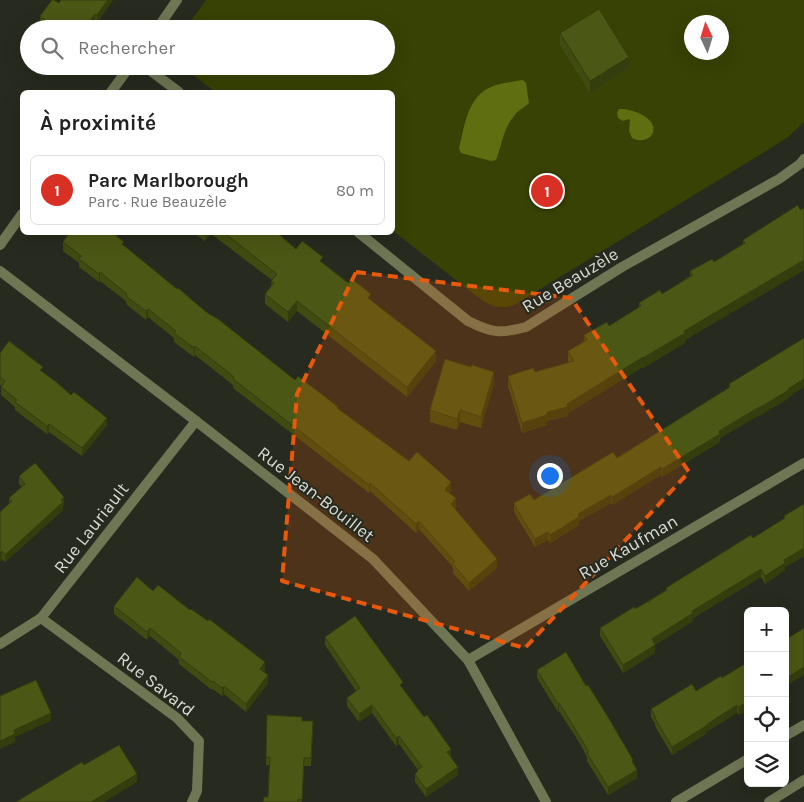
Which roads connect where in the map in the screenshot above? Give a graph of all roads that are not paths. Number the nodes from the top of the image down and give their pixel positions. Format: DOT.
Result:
graph roads {
  1 [pos="177,0"];
  2 [pos="163,20"];
  3 [pos="123,75"];
  4 [pos="156,75"];
  5 [pos="112,90"];
  6 [pos="175,90"];
  7 [pos="804,159"];
  8 [pos="20,217"];
  9 [pos="362,235"];
  10 [pos="0,245"];
  11 [pos="0,271"];
  12 [pos="196,421"];
  13 [pos="804,463"];
  14 [pos="41,618"];
  15 [pos="0,644"];
  16 [pos="468,660"];
  17 [pos="804,725"];
  18 [pos="789,734"];
  19 [pos="744,761"];
  20 [pos="804,780"];
  21 [pos="192,802"];
  22 [pos="546,802"];
  23 [pos="676,802"];
  24 [pos="769,802"];
  1 -- 2 [label="street"];
  3 -- 5 [label="street"];
  4 -- 6 [label="street"];
  7 -- 9 [label="street, Rue Beauzèle"];
  8 -- 10 [label="street"];
  11 -- 12 [label="street, Rue Jean-Bouillet"];
  12 -- 14 [label="street, Rue Lauriault"];
  12 -- 16 [label="street, Rue Jean-Bouillet"];
  13 -- 16 [label="street, Rue Kaufman"];
  14 -- 15 [label="street, Rue Lauriault"];
  14 -- 21 [label="street, Rue Savard"];
  16 -- 22 [label="street, Rue Jean-Bouillet"];
  17 -- 18 [label="street"];
  19 -- 23 [label="street"];
  20 -- 24 [label="street"];
}
